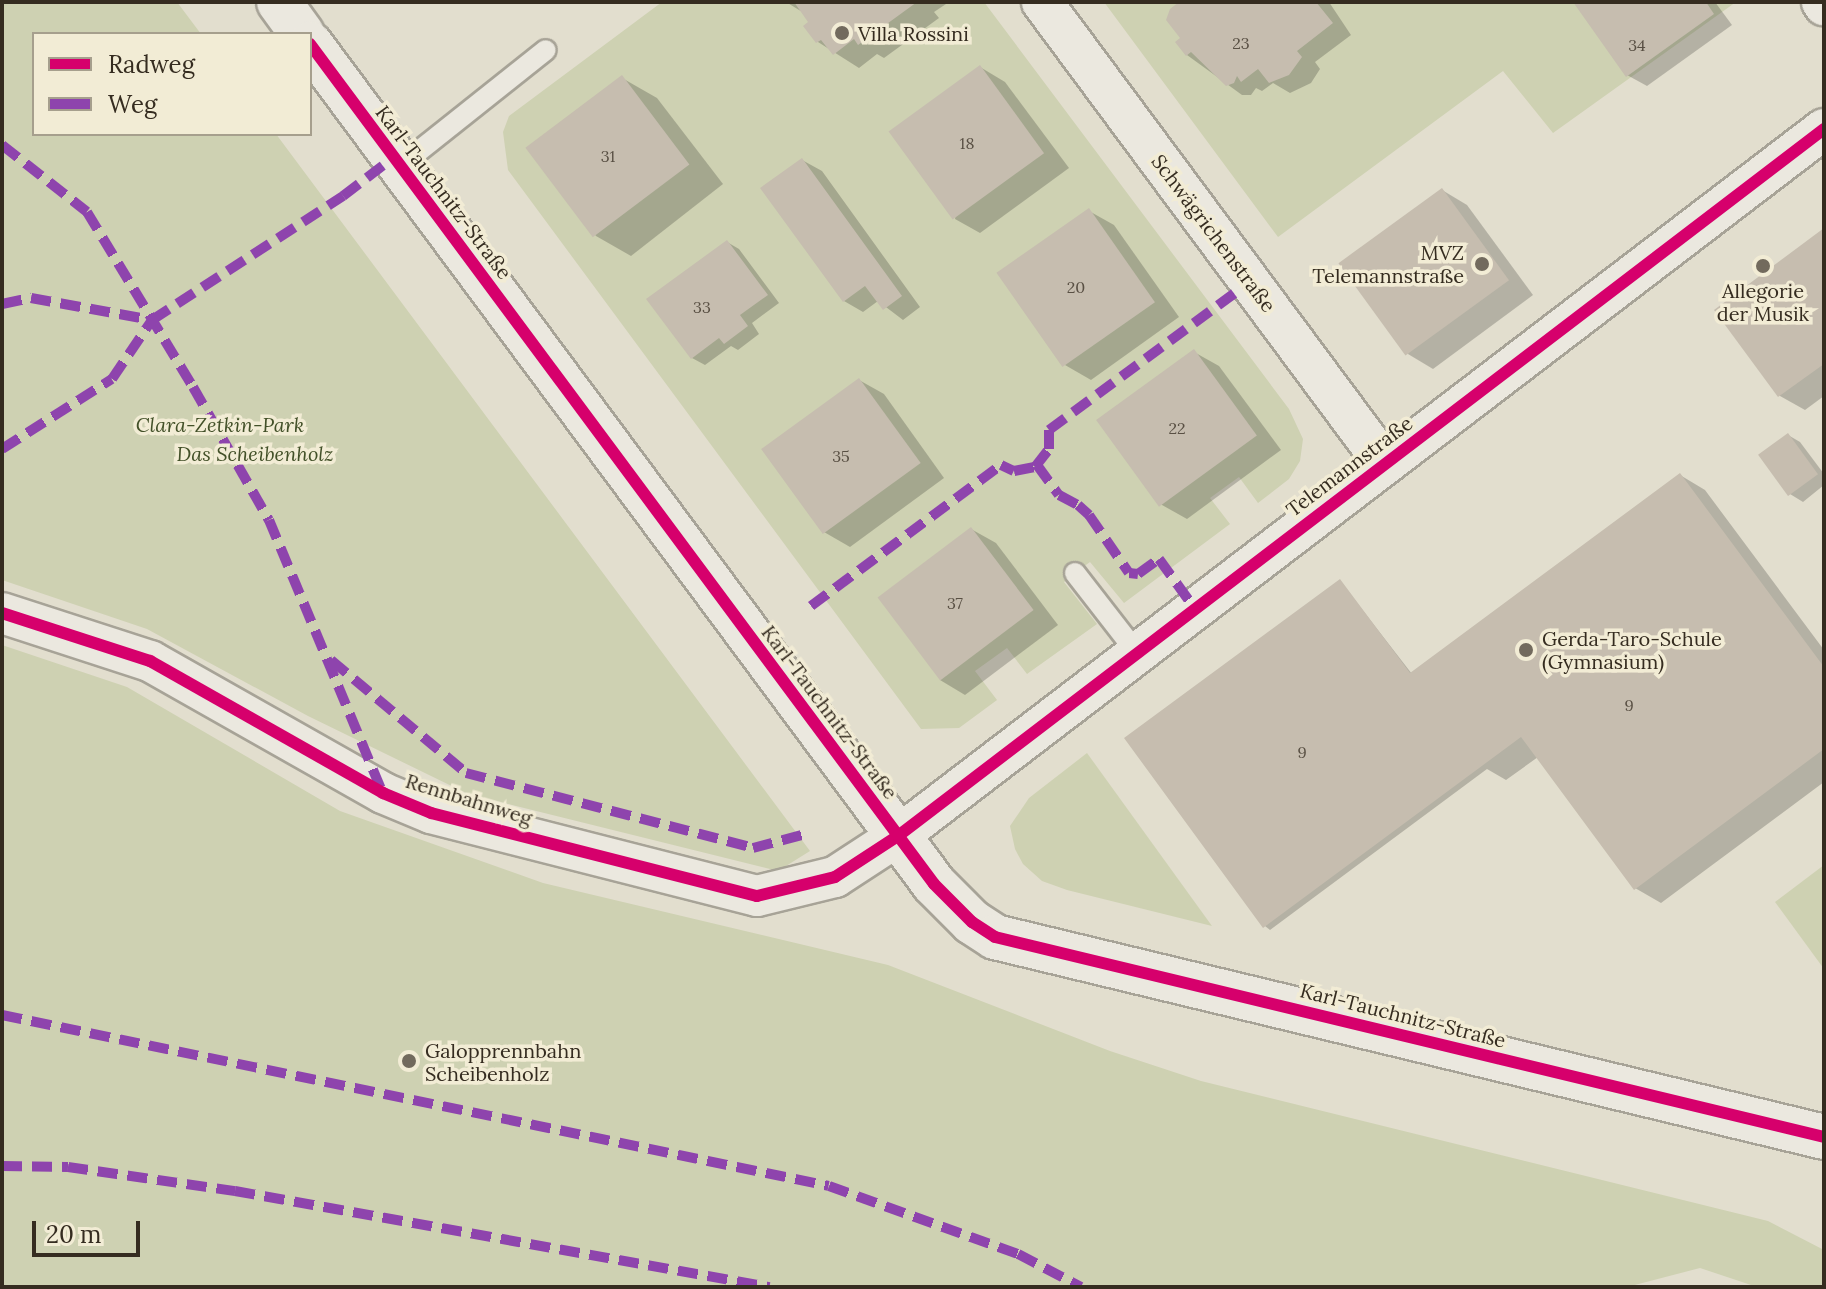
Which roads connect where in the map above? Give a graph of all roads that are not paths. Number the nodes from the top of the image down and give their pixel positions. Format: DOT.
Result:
graph roads {
  1 [pos="279,2"];
  2 [pos="1042,2"];
  3 [pos="301,32"];
  4 [pos="312,47"];
  5 [pos="546,50"];
  6 [pos="1824,129"];
  7 [pos="400,166"];
  8 [pos="1385,464"];
  9 [pos="1075,573"];
  10 [pos="2,613"];
  11 [pos="1137,653"];
  12 [pos="898,836"];
  13 [pos="1817,1143"];
  1 -- 3 [label="main road"];
  2 -- 8 [label="street, Schwägrichenstraße"];
  4 -- 7 [label="main road, Karl-Tauchnitz-Straße"];
  5 -- 7 [label="lane"];
  6 -- 8 [label="street, Telemannstraße"];
  7 -- 12 [label="main road, Karl-Tauchnitz-Straße"];
  8 -- 11 [label="street, Telemannstraße"];
  9 -- 11 [label="lane"];
  10 -- 12 [label="street, Rennbahnweg"];
  11 -- 12 [label="street, Telemannstraße"];
  12 -- 13 [label="main road, Karl-Tauchnitz-Straße"];
}
